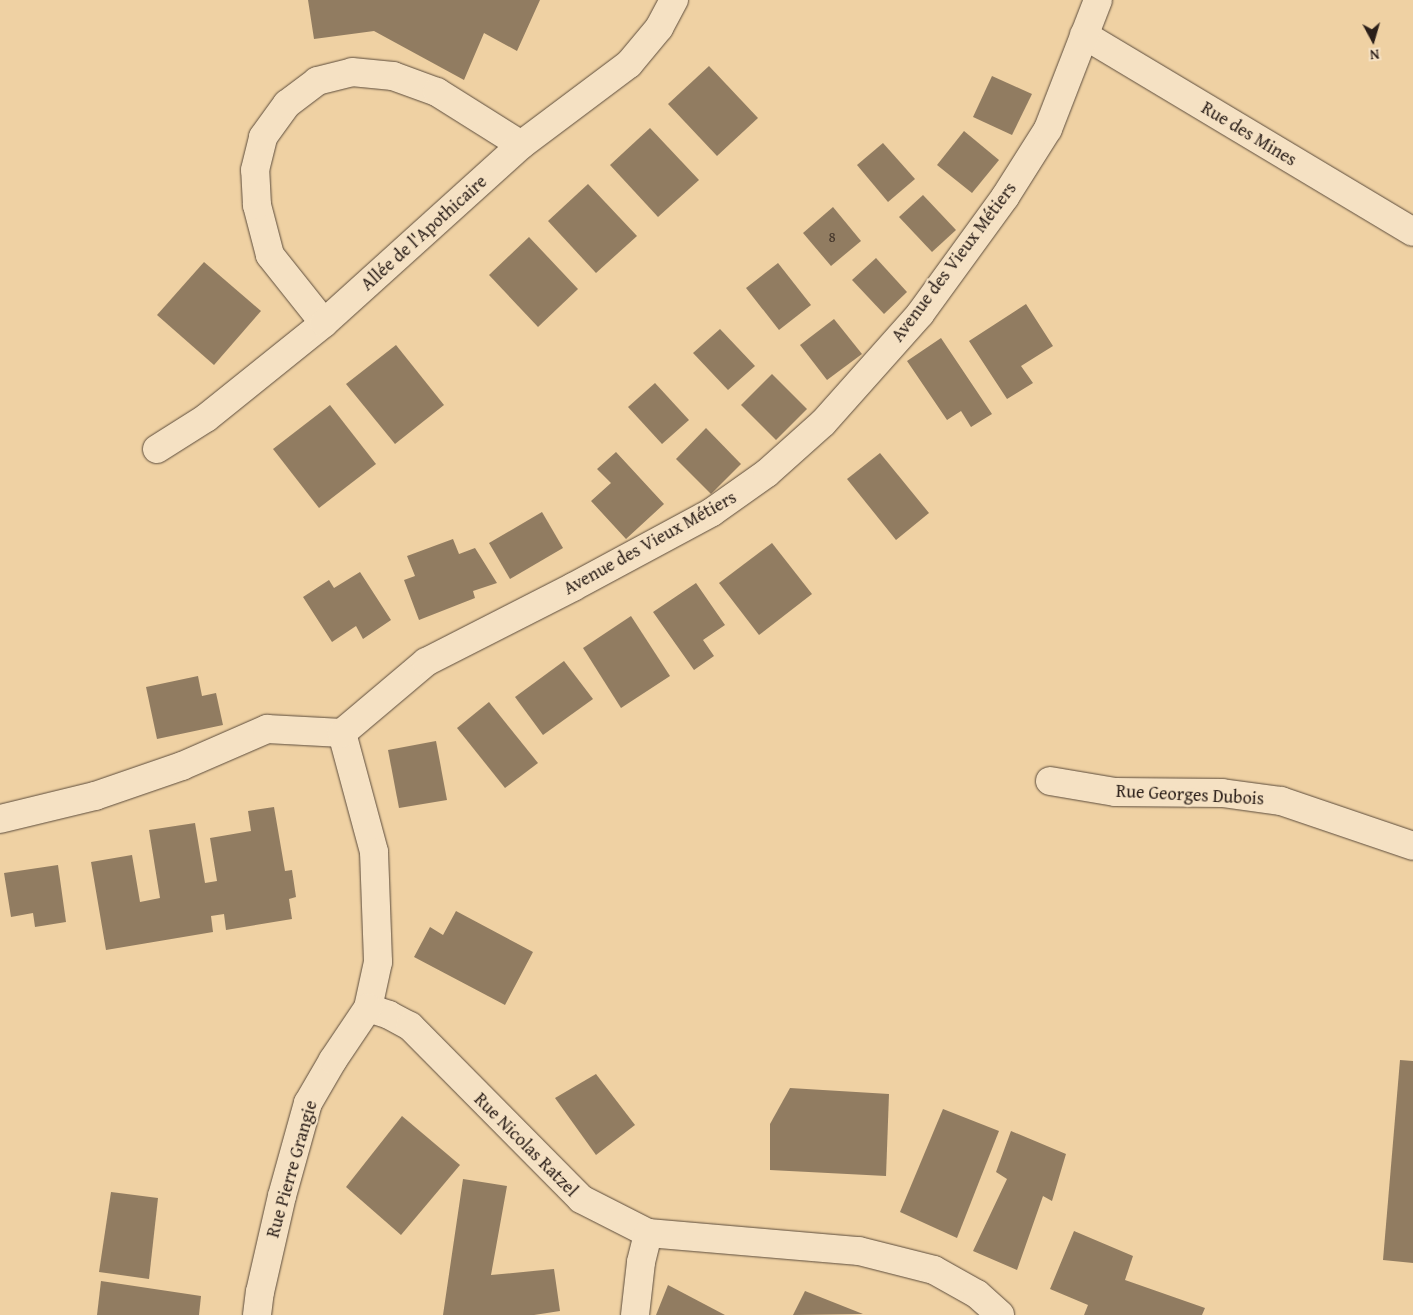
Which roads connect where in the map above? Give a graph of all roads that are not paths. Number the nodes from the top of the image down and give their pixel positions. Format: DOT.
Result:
graph roads {
  1 [pos="674,0"];
  2 [pos="1098,0"];
  3 [pos="1084,35"];
  4 [pos="522,145"];
  5 [pos="1413,232"];
  6 [pos="324,323"];
  7 [pos="158,448"];
  8 [pos="342,733"];
  9 [pos="1050,781"];
  10 [pos="0,819"];
  11 [pos="1413,846"];
  12 [pos="368,1008"];
  13 [pos="648,1233"];
  14 [pos="257,1315"];
  15 [pos="635,1315"];
  16 [pos="1000,1315"];
  1 -- 4 [label="street, Allée de l'Apothicaire"];
  2 -- 3 [label="street, Avenue des Vieux Métiers"];
  3 -- 5 [label="street, Rue des Mines"];
  3 -- 8 [label="street, Avenue des Vieux Métiers"];
  4 -- 6 [label="street, Allée de l'Apothicaire"];
  4 -- 6 [label="street"];
  6 -- 7 [label="street, Allée de l'Apothicaire"];
  8 -- 10 [label="street"];
  8 -- 12 [label="street"];
  9 -- 11 [label="street, Rue Georges Dubois"];
  12 -- 13 [label="street, Rue Nicolas Ratzel"];
  12 -- 14 [label="street, Rue Pierre Grangie"];
  13 -- 15 [label="street"];
  13 -- 16 [label="street, Rue Nicolas Ratzel"];
}
